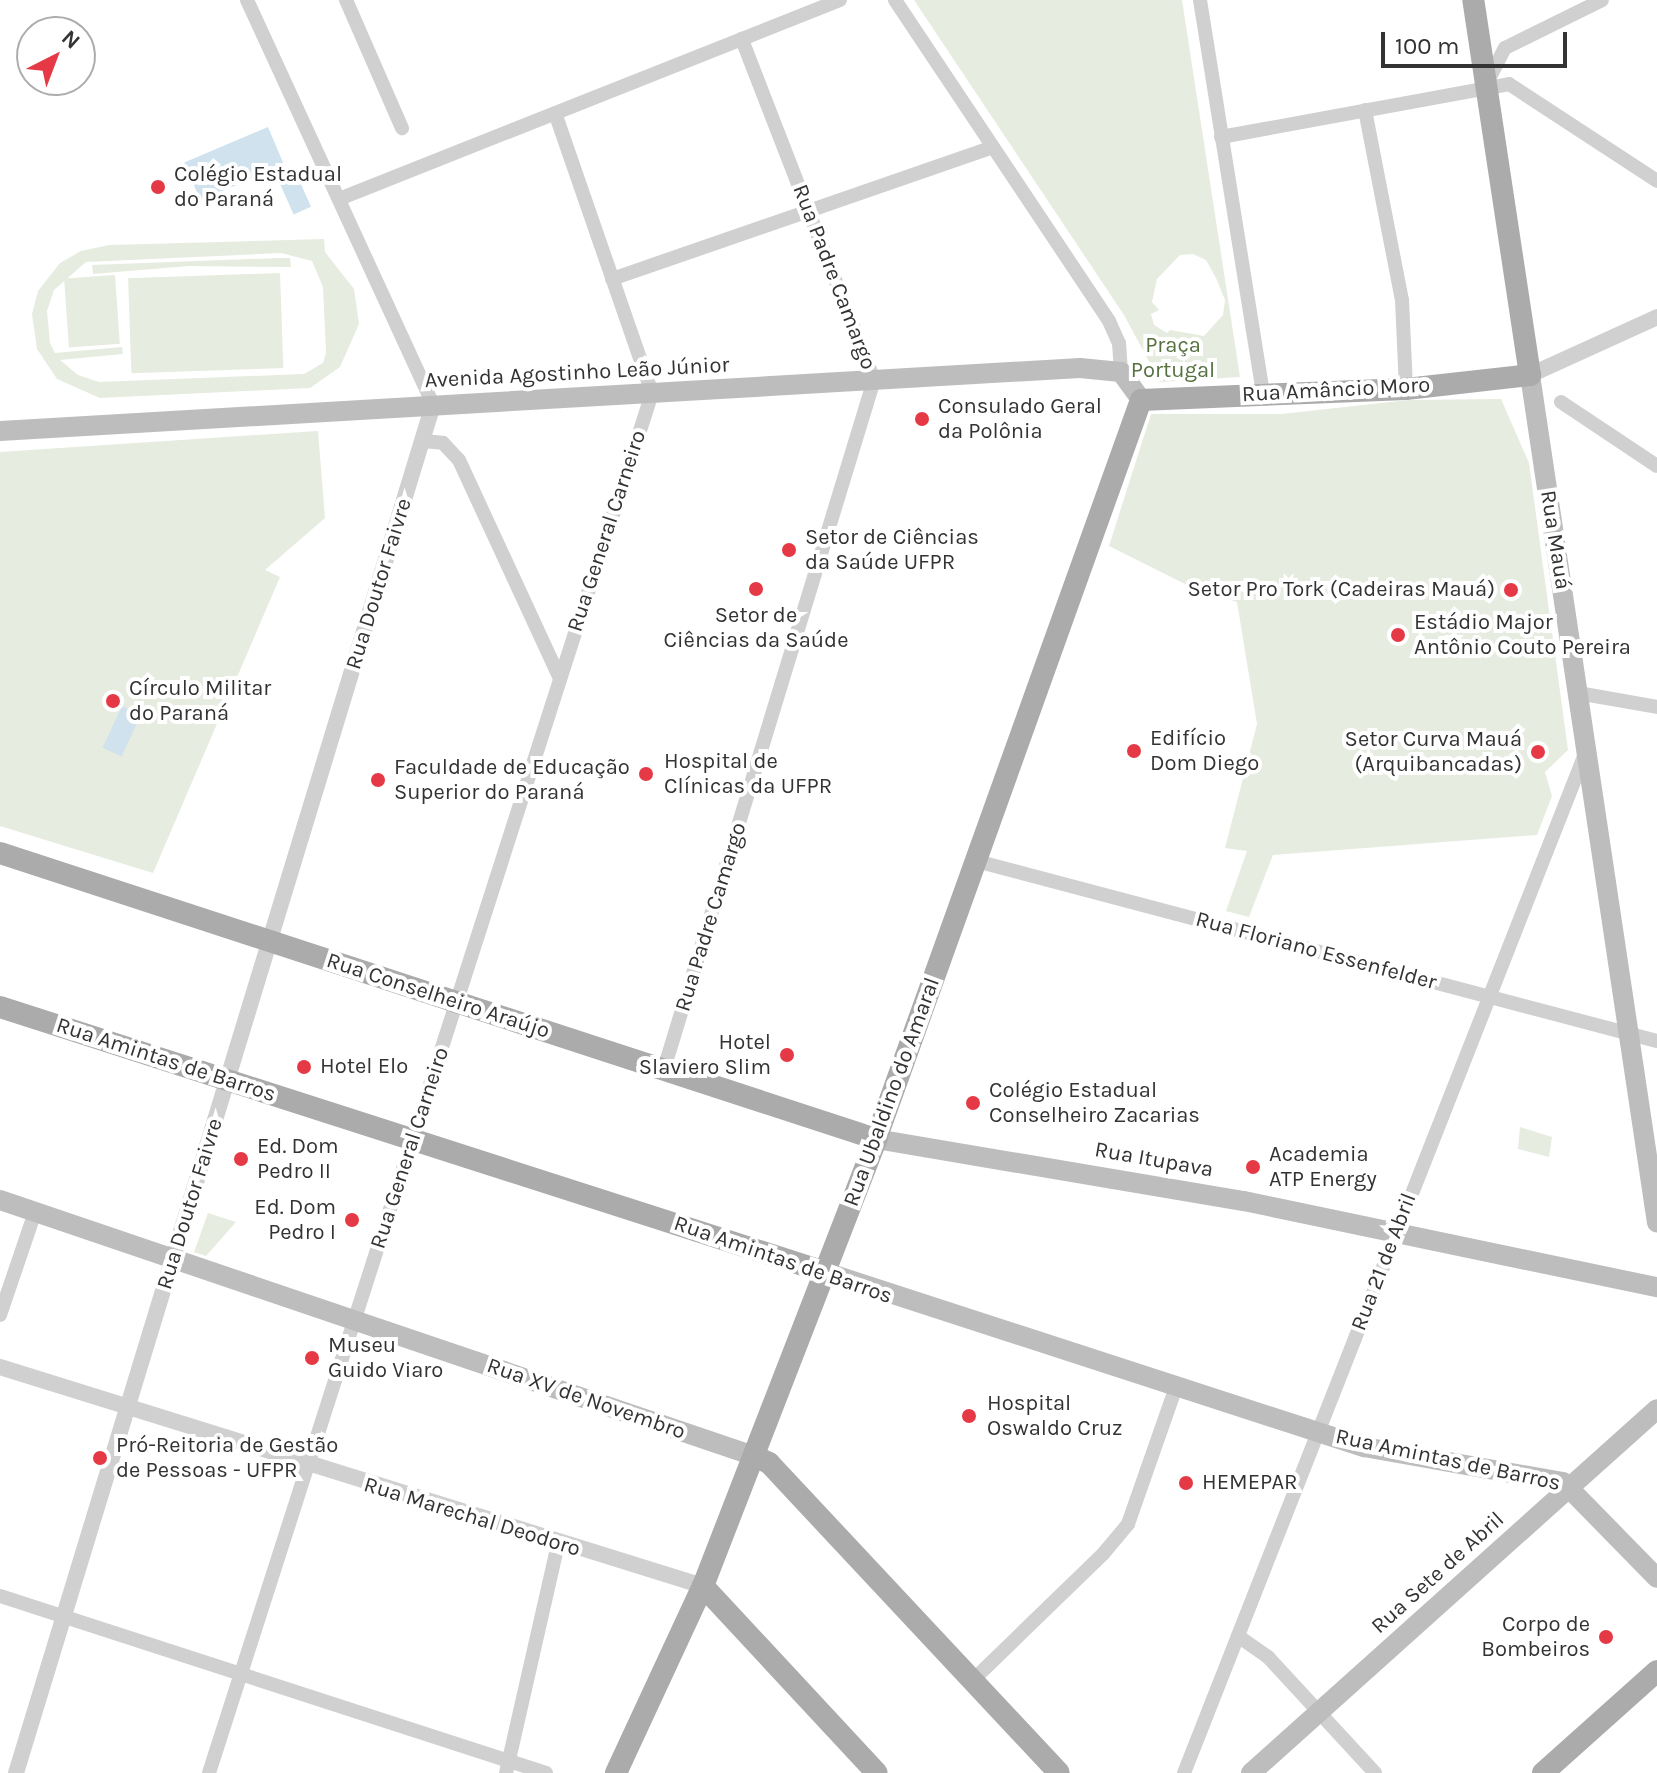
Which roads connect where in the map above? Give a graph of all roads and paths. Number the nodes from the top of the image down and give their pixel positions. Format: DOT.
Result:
graph roads {
  1 [pos="247,0"];
  2 [pos="346,0"];
  3 [pos="840,0"];
  4 [pos="895,0"];
  5 [pos="1200,0"];
  6 [pos="1473,0"];
  7 [pos="1602,0"];
  8 [pos="742,39"];
  9 [pos="1487,91"];
  10 [pos="1365,110"];
  11 [pos="555,113"];
  12 [pos="402,128"];
  13 [pos="1221,137"];
  14 [pos="993,147"];
  15 [pos="1657,181"];
  16 [pos="339,199"];
  17 [pos="809,211"];
  18 [pos="612,279"];
  19 [pos="1657,317"];
  20 [pos="1121,372"];
  21 [pos="1530,375"];
  22 [pos="874,380"];
  23 [pos="1406,389"];
  24 [pos="652,393"];
  25 [pos="1263,395"];
  26 [pos="1141,400"];
  27 [pos="1561,402"];
  28 [pos="433,405"];
  29 [pos="0,431"];
  30 [pos="422,441"];
  31 [pos="1657,466"];
  32 [pos="560,679"];
  33 [pos="1578,693"];
  34 [pos="1657,707"];
  35 [pos="1586,751"];
  36 [pos="1,855"];
  37 [pos="976,861"];
  38 [pos="270,941"];
  39 [pos="1490,997"];
  40 [pos="456,1002"];
  41 [pos="0,1007"];
  42 [pos="1629,1033"];
  43 [pos="1657,1041"];
  44 [pos="664,1069"];
  45 [pos="228,1080"];
  46 [pos="876,1139"];
  47 [pos="414,1140"];
  48 [pos="0,1200"];
  49 [pos="35,1212"];
  50 [pos="1657,1223"];
  51 [pos="1396,1231"];
  52 [pos="173,1259"];
  53 [pos="825,1272"];
  54 [pos="1657,1287"];
  55 [pos="0,1315"];
  56 [pos="354,1321"];
  57 [pos="0,1367"];
  58 [pos="1176,1387"];
  59 [pos="128,1408"];
  60 [pos="1657,1409"];
  61 [pos="1318,1432"];
  62 [pos="754,1456"];
  63 [pos="308,1465"];
  64 [pos="1572,1486"];
  65 [pos="558,1545"];
  66 [pos="1657,1578"];
  67 [pos="703,1586"];
  68 [pos="0,1596"];
  69 [pos="64,1617"];
  70 [pos="1238,1636"];
  71 [pos="1657,1671"];
  72 [pos="241,1674"];
  73 [pos="973,1680"];
  74 [pos="1319,1712"];
  75 [pos="507,1767"];
  76 [pos="16,1773"];
  77 [pos="209,1773"];
  78 [pos="546,1773"];
  79 [pos="616,1773"];
  80 [pos="877,1773"];
  81 [pos="1059,1773"];
  82 [pos="1184,1773"];
  83 [pos="1251,1773"];
  84 [pos="1375,1773"];
  85 [pos="1543,1773"];
  1 -- 16 [label="street"];
  2 -- 12 [label="street"];
  3 -- 8 [label="street"];
  4 -- 14 [label="street"];
  5 -- 13 [label="street"];
  6 -- 9 [label="main road, Rua Mauá"];
  7 -- 9 [label="street"];
  8 -- 11 [label="street"];
  8 -- 17 [label="street, Rua Padre Camargo"];
  9 -- 10 [label="street"];
  9 -- 15 [label="street"];
  9 -- 21 [label="main road, Rua Mauá"];
  10 -- 13 [label="street"];
  10 -- 23 [label="street"];
  11 -- 16 [label="street"];
  11 -- 18 [label="street"];
  13 -- 25 [label="street"];
  14 -- 17 [label="street"];
  14 -- 20 [label="street"];
  16 -- 28 [label="street"];
  17 -- 18 [label="street"];
  17 -- 22 [label="street, Rua Padre Camargo"];
  18 -- 24 [label="street"];
  19 -- 21 [label="street"];
  20 -- 22 [label="main road, Avenida Agostinho Leão Júnior"];
  20 -- 26 [label="main road"];
  21 -- 23 [label="main road, Rua Amâncio Moro"];
  21 -- 33 [label="main road, Rua Mauá"];
  22 -- 24 [label="main road, Avenida Agostinho Leão Júnior"];
  22 -- 44 [label="street, Rua Padre Camargo"];
  23 -- 25 [label="main road, Rua Amâncio Moro"];
  24 -- 28 [label="main road, Avenida Agostinho Leão Júnior"];
  24 -- 32 [label="street, Rua General Carneiro"];
  25 -- 26 [label="main road, Rua Amâncio Moro"];
  26 -- 37 [label="main road, Rua Ubaldino do Amaral"];
  27 -- 31 [label="street"];
  28 -- 29 [label="main road, Avenida Agostinho Leão Júnior"];
  28 -- 30 [label="street, Rua Doutor Faivre"];
  30 -- 32 [label="street"];
  30 -- 38 [label="street, Rua Doutor Faivre"];
  32 -- 40 [label="street, Rua General Carneiro"];
  33 -- 34 [label="street"];
  33 -- 35 [label="main road, Rua Mauá"];
  35 -- 39 [label="street, Rua 21 de Abril"];
  35 -- 42 [label="main road, Rua Mauá"];
  36 -- 38 [label="main road, Rua Conselheiro Araújo"];
  37 -- 39 [label="street, Rua Floriano Essenfelder"];
  37 -- 46 [label="main road, Rua Ubaldino do Amaral"];
  38 -- 40 [label="main road, Rua Conselheiro Araújo"];
  38 -- 45 [label="street, Rua Doutor Faivre"];
  39 -- 42 [label="street, Rua Floriano Essenfelder"];
  39 -- 51 [label="street, Rua 21 de Abril"];
  40 -- 44 [label="main road, Rua Conselheiro Araújo"];
  40 -- 47 [label="street, Rua General Carneiro"];
  41 -- 45 [label="main road, Rua Amintas de Barros"];
  42 -- 43 [label="street, Rua Floriano Essenfelder"];
  42 -- 50 [label="main road, Rua Mauá"];
  44 -- 46 [label="main road, Rua Conselheiro Araújo"];
  45 -- 47 [label="main road, Rua Amintas de Barros"];
  45 -- 52 [label="street, Rua Doutor Faivre"];
  46 -- 51 [label="main road, Rua Itupava"];
  46 -- 53 [label="main road, Rua Ubaldino do Amaral"];
  47 -- 53 [label="main road, Rua Amintas de Barros"];
  47 -- 56 [label="street, Rua General Carneiro"];
  48 -- 49 [label="main road, Rua XV de Novembro"];
  49 -- 52 [label="main road, Rua XV de Novembro"];
  49 -- 55 [label="street"];
  51 -- 54 [label="main road, Rua Itupava"];
  51 -- 61 [label="street, Rua 21 de Abril"];
  52 -- 56 [label="main road, Rua XV de Novembro"];
  52 -- 59 [label="street, Rua Doutor Faivre"];
  53 -- 58 [label="main road, Rua Amintas de Barros"];
  53 -- 62 [label="main road, Rua Ubaldino do Amaral"];
  56 -- 62 [label="main road, Rua XV de Novembro"];
  56 -- 63 [label="street, Rua General Carneiro"];
  57 -- 59 [label="street, Rua Marechal Deodoro"];
  58 -- 61 [label="main road, Rua Amintas de Barros"];
  58 -- 73 [label="street"];
  59 -- 63 [label="street, Rua Marechal Deodoro"];
  59 -- 69 [label="street, Rua Doutor Faivre"];
  60 -- 64 [label="main road, Rua Sete de Abril"];
  61 -- 64 [label="main road, Rua Amintas de Barros"];
  61 -- 70 [label="street, Rua 21 de Abril"];
  62 -- 67 [label="main road, Rua Ubaldino do Amaral"];
  62 -- 73 [label="main road, Rua XV de Novembro"];
  63 -- 65 [label="street, Rua Marechal Deodoro"];
  63 -- 72 [label="street, Rua General Carneiro"];
  64 -- 66 [label="main road"];
  64 -- 74 [label="main road, Rua Sete de Abril"];
  65 -- 67 [label="street, Rua Marechal Deodoro"];
  65 -- 75 [label="street"];
  67 -- 79 [label="main road, Rua Ubaldino do Amaral"];
  67 -- 80 [label="main road"];
  68 -- 69 [label="street"];
  69 -- 72 [label="street"];
  69 -- 76 [label="street, Rua Doutor Faivre"];
  70 -- 74 [label="street"];
  70 -- 82 [label="street, Rua 21 de Abril"];
  71 -- 85 [label="main road"];
  72 -- 75 [label="street"];
  72 -- 77 [label="street, Rua General Carneiro"];
  73 -- 81 [label="main road, Rua XV de Novembro"];
  74 -- 83 [label="main road, Rua Sete de Abril"];
  74 -- 84 [label="street"];
  75 -- 78 [label="street"];
}
